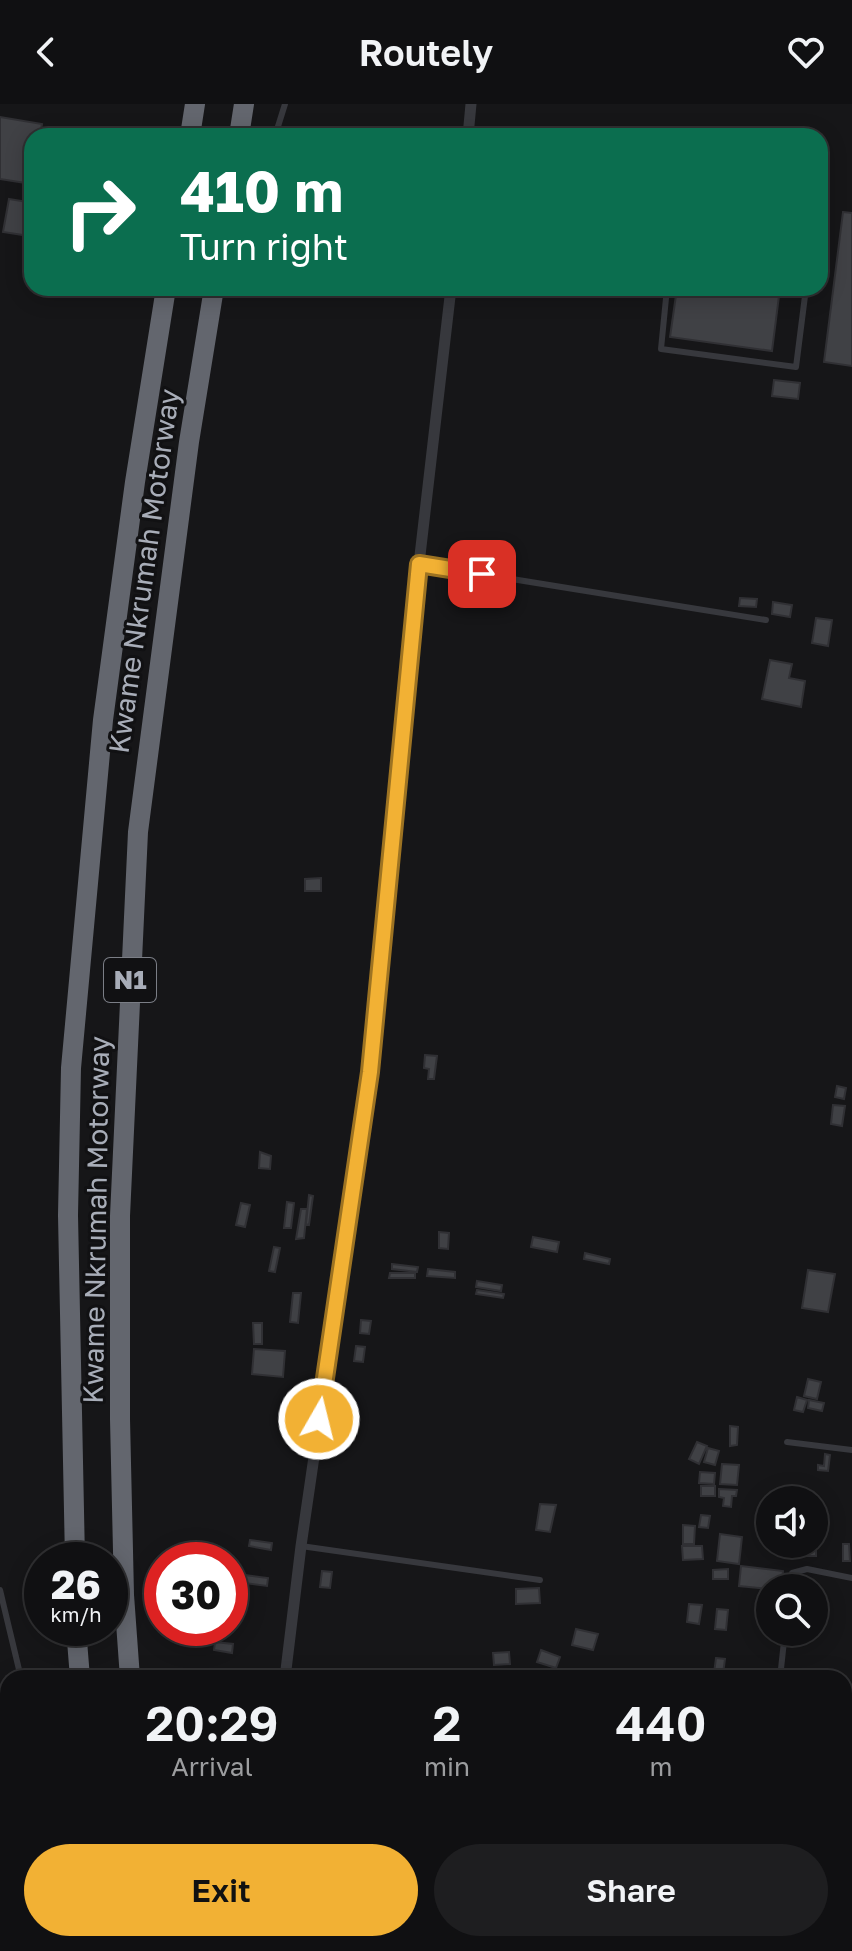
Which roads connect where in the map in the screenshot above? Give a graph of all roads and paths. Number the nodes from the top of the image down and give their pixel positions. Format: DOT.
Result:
graph roads {
  1 [pos="195,104"];
  2 [pos="244,104"];
  3 [pos="285,104"];
  4 [pos="471,104"];
  5 [pos="191,128"];
  6 [pos="240,128"];
  7 [pos="278,128"];
  8 [pos="469,128"];
  9 [pos="165,296"];
  10 [pos="214,296"];
  11 [pos="450,296"];
  12 [pos="666,296"];
  13 [pos="805,296"];
  14 [pos="419,564"];
  15 [pos="766,620"];
  16 [pos="787,1442"];
  17 [pos="852,1450"];
  18 [pos="75,1542"];
  19 [pos="301,1546"];
  20 [pos="792,1574"];
  21 [pos="852,1578"];
  22 [pos="540,1580"];
  23 [pos="0,1590"];
  24 [pos="77,1646"];
  25 [pos="783,1646"];
  26 [pos="19,1670"];
  27 [pos="79,1670"];
  28 [pos="129,1670"];
  29 [pos="286,1670"];
  30 [pos="781,1670"];
  1 -- 5 [label="highway"];
  2 -- 6 [label="highway"];
  3 -- 7 [label="lane"];
  4 -- 8 [label="street"];
  9 -- 18 [label="highway, Kwame Nkrumah Motorway / N1"];
  10 -- 28 [label="highway, Kwame Nkrumah Motorway / N1"];
  11 -- 14 [label="street"];
  12 -- 13 [label="lane"];
  14 -- 15 [label="lane"];
  14 -- 19 [label="street"];
  16 -- 17 [label="lane"];
  19 -- 22 [label="lane"];
  19 -- 29 [label="street"];
  20 -- 21 [label="lane"];
  23 -- 26 [label="lane"];
  24 -- 27 [label="highway"];
  25 -- 30 [label="lane"];
}
